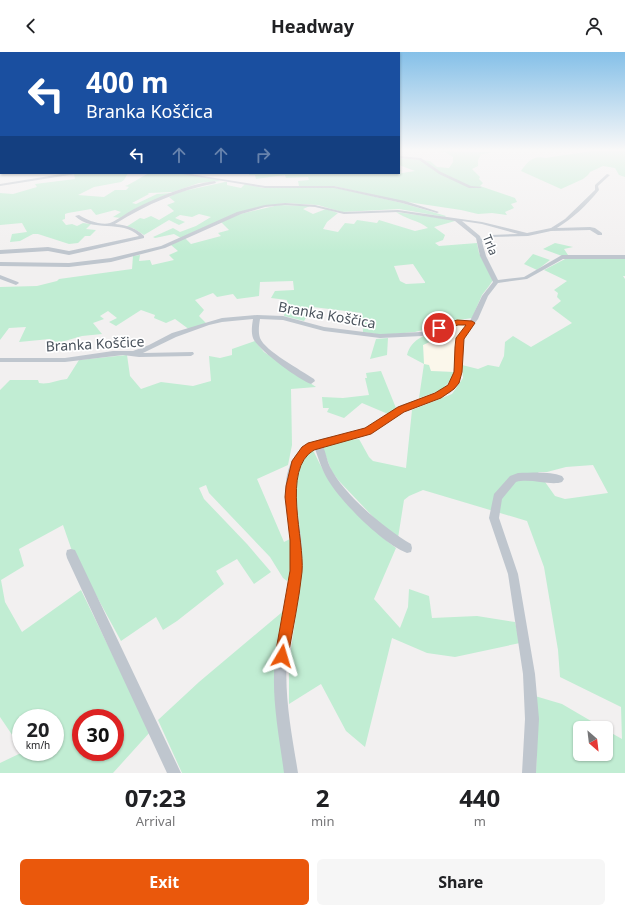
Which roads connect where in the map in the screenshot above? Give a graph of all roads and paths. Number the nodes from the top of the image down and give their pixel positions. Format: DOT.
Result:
graph roads {
  1 [pos="197,185"];
  2 [pos="249,185"];
  3 [pos="465,185"];
  4 [pos="597,185"];
  5 [pos="480,187"];
  6 [pos="77,216"];
  7 [pos="455,219"];
  8 [pos="112,224"];
  9 [pos="551,230"];
  10 [pos="600,234"];
  11 [pos="528,235"];
  12 [pos="479,242"];
  13 [pos="0,252"];
  14 [pos="625,257"];
  15 [pos="0,264"];
  16 [pos="0,277"];
  17 [pos="496,282"];
  18 [pos="16,283"];
  19 [pos="257,317"];
  20 [pos="472,323"];
  21 [pos="135,353"];
  22 [pos="190,354"];
  23 [pos="0,360"];
  24 [pos="311,381"];
  25 [pos="318,444"];
  26 [pos="559,479"];
  27 [pos="408,548"];
  28 [pos="71,554"];
  29 [pos="174,773"];
  30 [pos="291,773"];
  31 [pos="529,773"];
  1 -- 8 [label="street"];
  2 -- 7 [label="street, Trla"];
  3 -- 5 [label="street"];
  4 -- 9 [label="street"];
  6 -- 8 [label="street"];
  7 -- 11 [label="street"];
  7 -- 12 [label="street, Trla"];
  7 -- 15 [label="street"];
  8 -- 13 [label="street"];
  9 -- 10 [label="street"];
  9 -- 11 [label="street"];
  11 -- 12 [label="street"];
  12 -- 17 [label="street, Trla"];
  14 -- 17 [label="street"];
  16 -- 18 [label="street"];
  17 -- 20 [label="street"];
  19 -- 20 [label="street, Branka Koščica"];
  19 -- 21 [label="street, Branka Koščica"];
  19 -- 24 [label="street"];
  20 -- 25 [label="street"];
  21 -- 22 [label="street, Branka Koščice"];
  21 -- 23 [label="street, Branka Koščice"];
  25 -- 27 [label="street"];
  25 -- 30 [label="street"];
  26 -- 31 [label="street"];
  28 -- 29 [label="street"];
}
